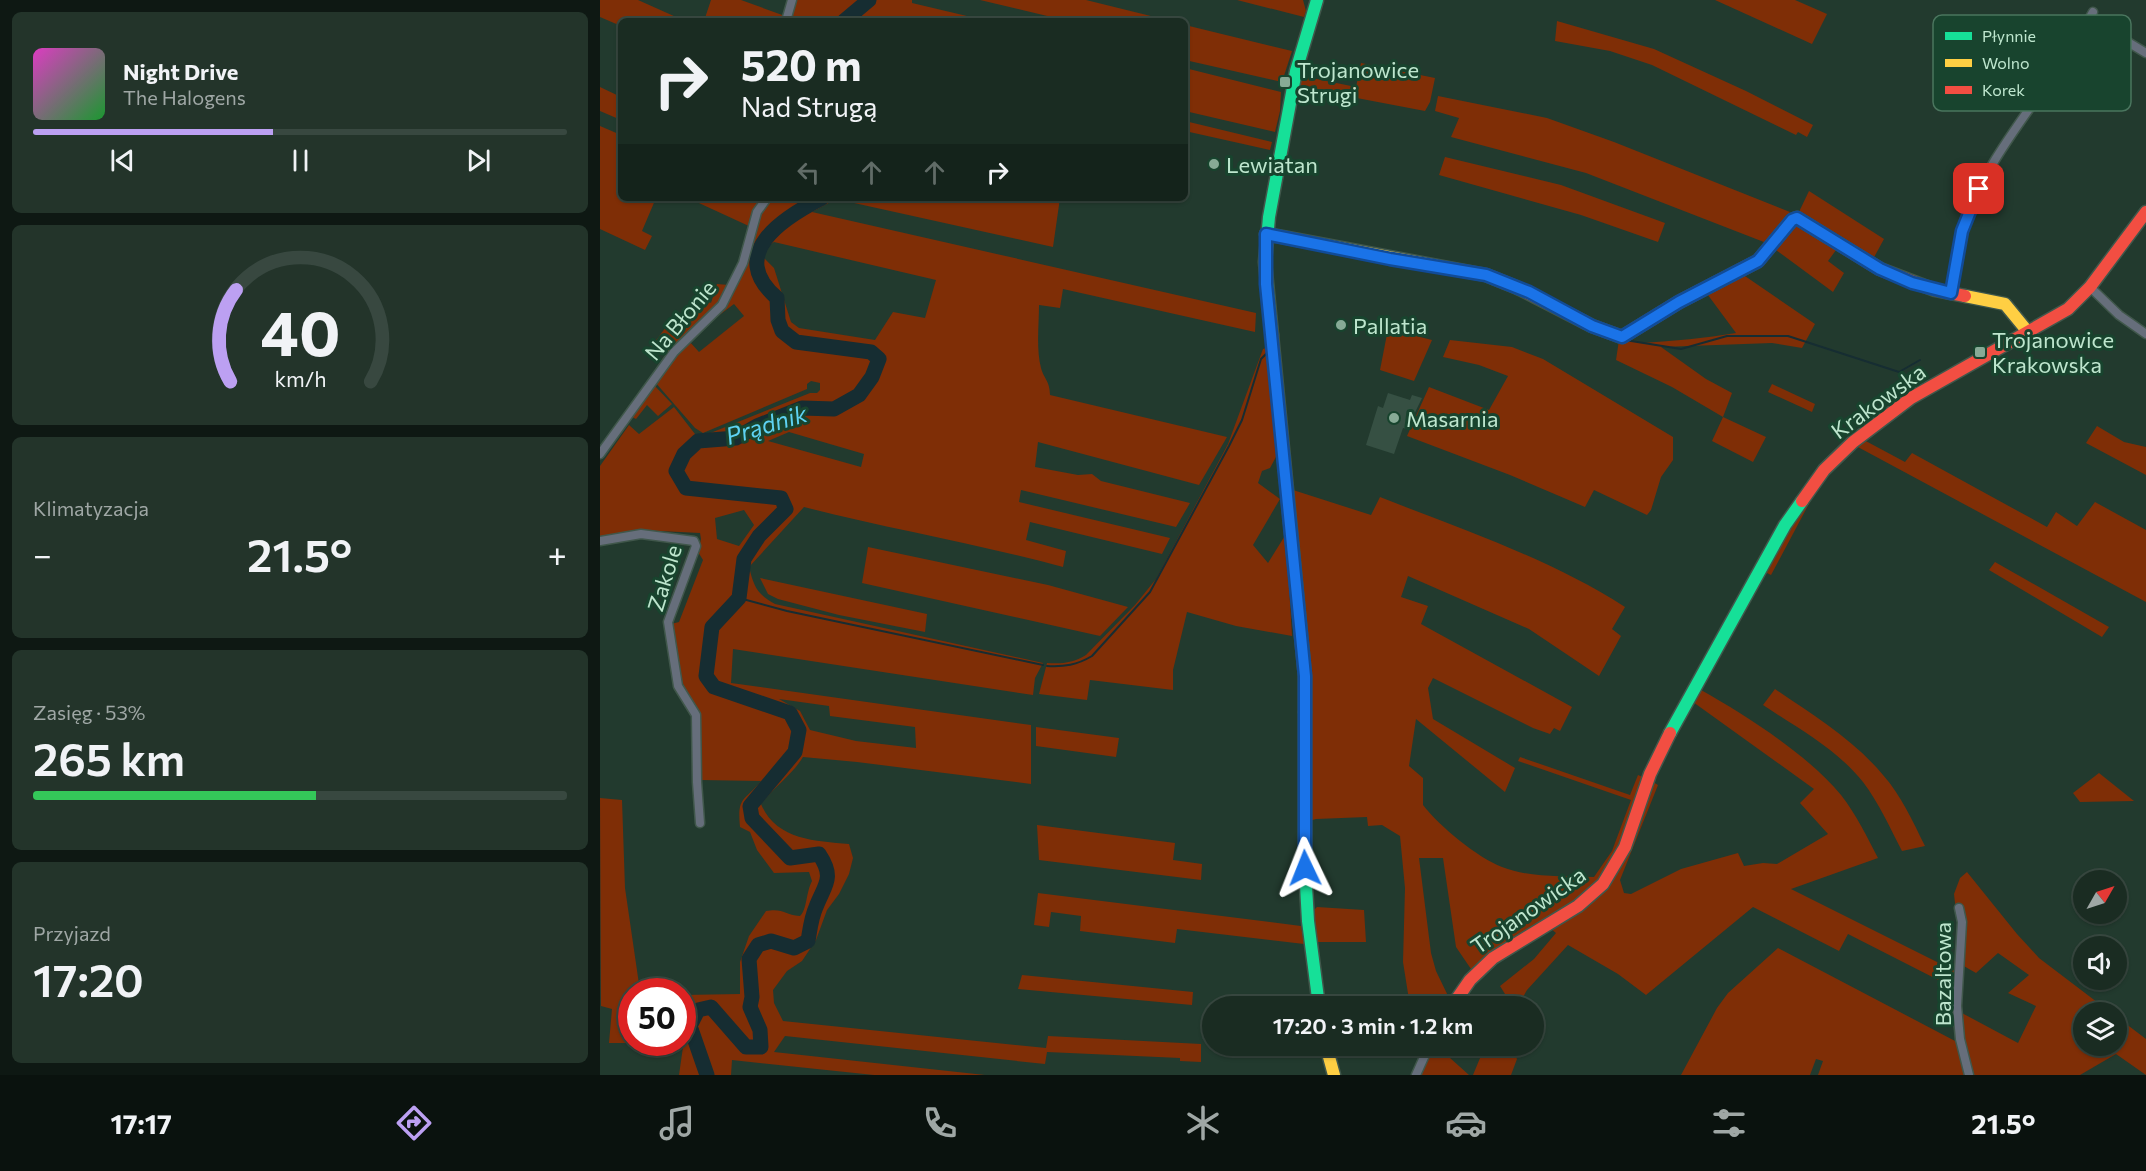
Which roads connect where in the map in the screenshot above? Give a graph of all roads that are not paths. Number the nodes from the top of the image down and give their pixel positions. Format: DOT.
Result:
graph roads {
  1 [pos="792,0"];
  2 [pos="1317,0"];
  3 [pos="2092,12"];
  4 [pos="2090,15"];
  5 [pos="787,18"];
  6 [pos="2131,44"];
  7 [pos="2146,53"];
  8 [pos="2027,111"];
  9 [pos="765,201"];
  10 [pos="2146,213"];
  11 [pos="1266,234"];
  12 [pos="2090,287"];
  13 [pos="1951,293"];
  14 [pos="2028,332"];
  15 [pos="2146,334"];
  16 [pos="600,454"];
  17 [pos="600,541"];
  18 [pos="1648,779"];
  19 [pos="700,823"];
  20 [pos="1959,908"];
  21 [pos="1318,996"];
  22 [pos="1458,996"];
  23 [pos="1329,1056"];
  24 [pos="1425,1056"];
  25 [pos="1334,1075"];
  26 [pos="1416,1075"];
  27 [pos="1970,1075"];
  1 -- 5 [label="street"];
  2 -- 11 [label="street"];
  3 -- 4 [label="street"];
  6 -- 7 [label="street"];
  8 -- 13 [label="street"];
  9 -- 16 [label="street, Na Błonie"];
  10 -- 12 [label="street, Krakowska"];
  11 -- 13 [label="street"];
  11 -- 21 [label="street"];
  12 -- 14 [label="street, Krakowska"];
  12 -- 15 [label="street"];
  13 -- 14 [label="street"];
  14 -- 18 [label="street, Krakowska"];
  17 -- 19 [label="street, Zakole"];
  18 -- 22 [label="street, Trojanowicka"];
  20 -- 27 [label="street, Bazaltowa"];
  23 -- 25 [label="street"];
  24 -- 26 [label="street"];
}
